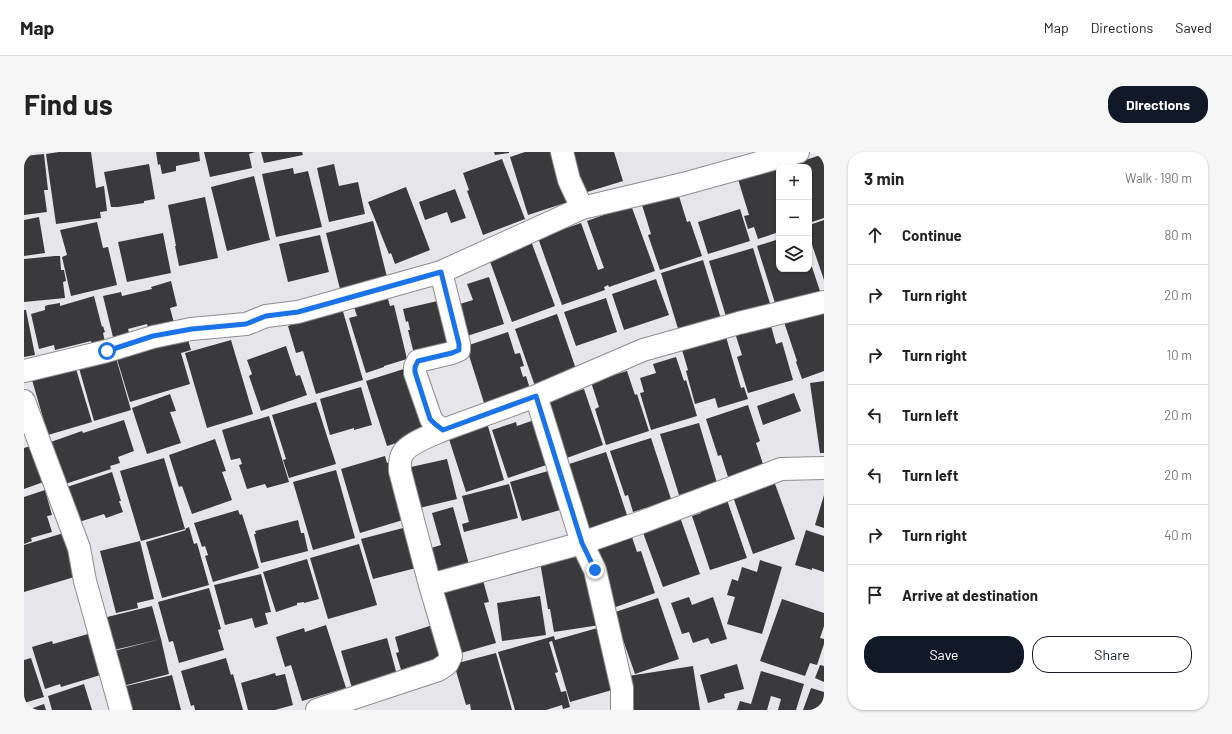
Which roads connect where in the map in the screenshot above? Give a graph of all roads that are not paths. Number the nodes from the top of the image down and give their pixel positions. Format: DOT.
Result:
graph roads {
  1 [pos="562,152"];
  2 [pos="798,152"];
  3 [pos="582,208"];
  4 [pos="441,272"];
  5 [pos="824,302"];
  6 [pos="24,371"];
  7 [pos="536,396"];
  8 [pos="24,401"];
  9 [pos="443,430"];
  10 [pos="824,468"];
  11 [pos="582,543"];
  12 [pos="430,585"];
  13 [pos="121,710"];
  14 [pos="317,710"];
  15 [pos="622,710"];
  1 -- 3 [label="street"];
  2 -- 3 [label="street"];
  3 -- 4 [label="street"];
  4 -- 6 [label="street"];
  4 -- 9 [label="street"];
  5 -- 7 [label="street"];
  7 -- 9 [label="street"];
  7 -- 11 [label="street"];
  8 -- 13 [label="street"];
  9 -- 12 [label="street"];
  10 -- 11 [label="street"];
  11 -- 12 [label="street"];
  11 -- 15 [label="street"];
  12 -- 14 [label="street"];
}
